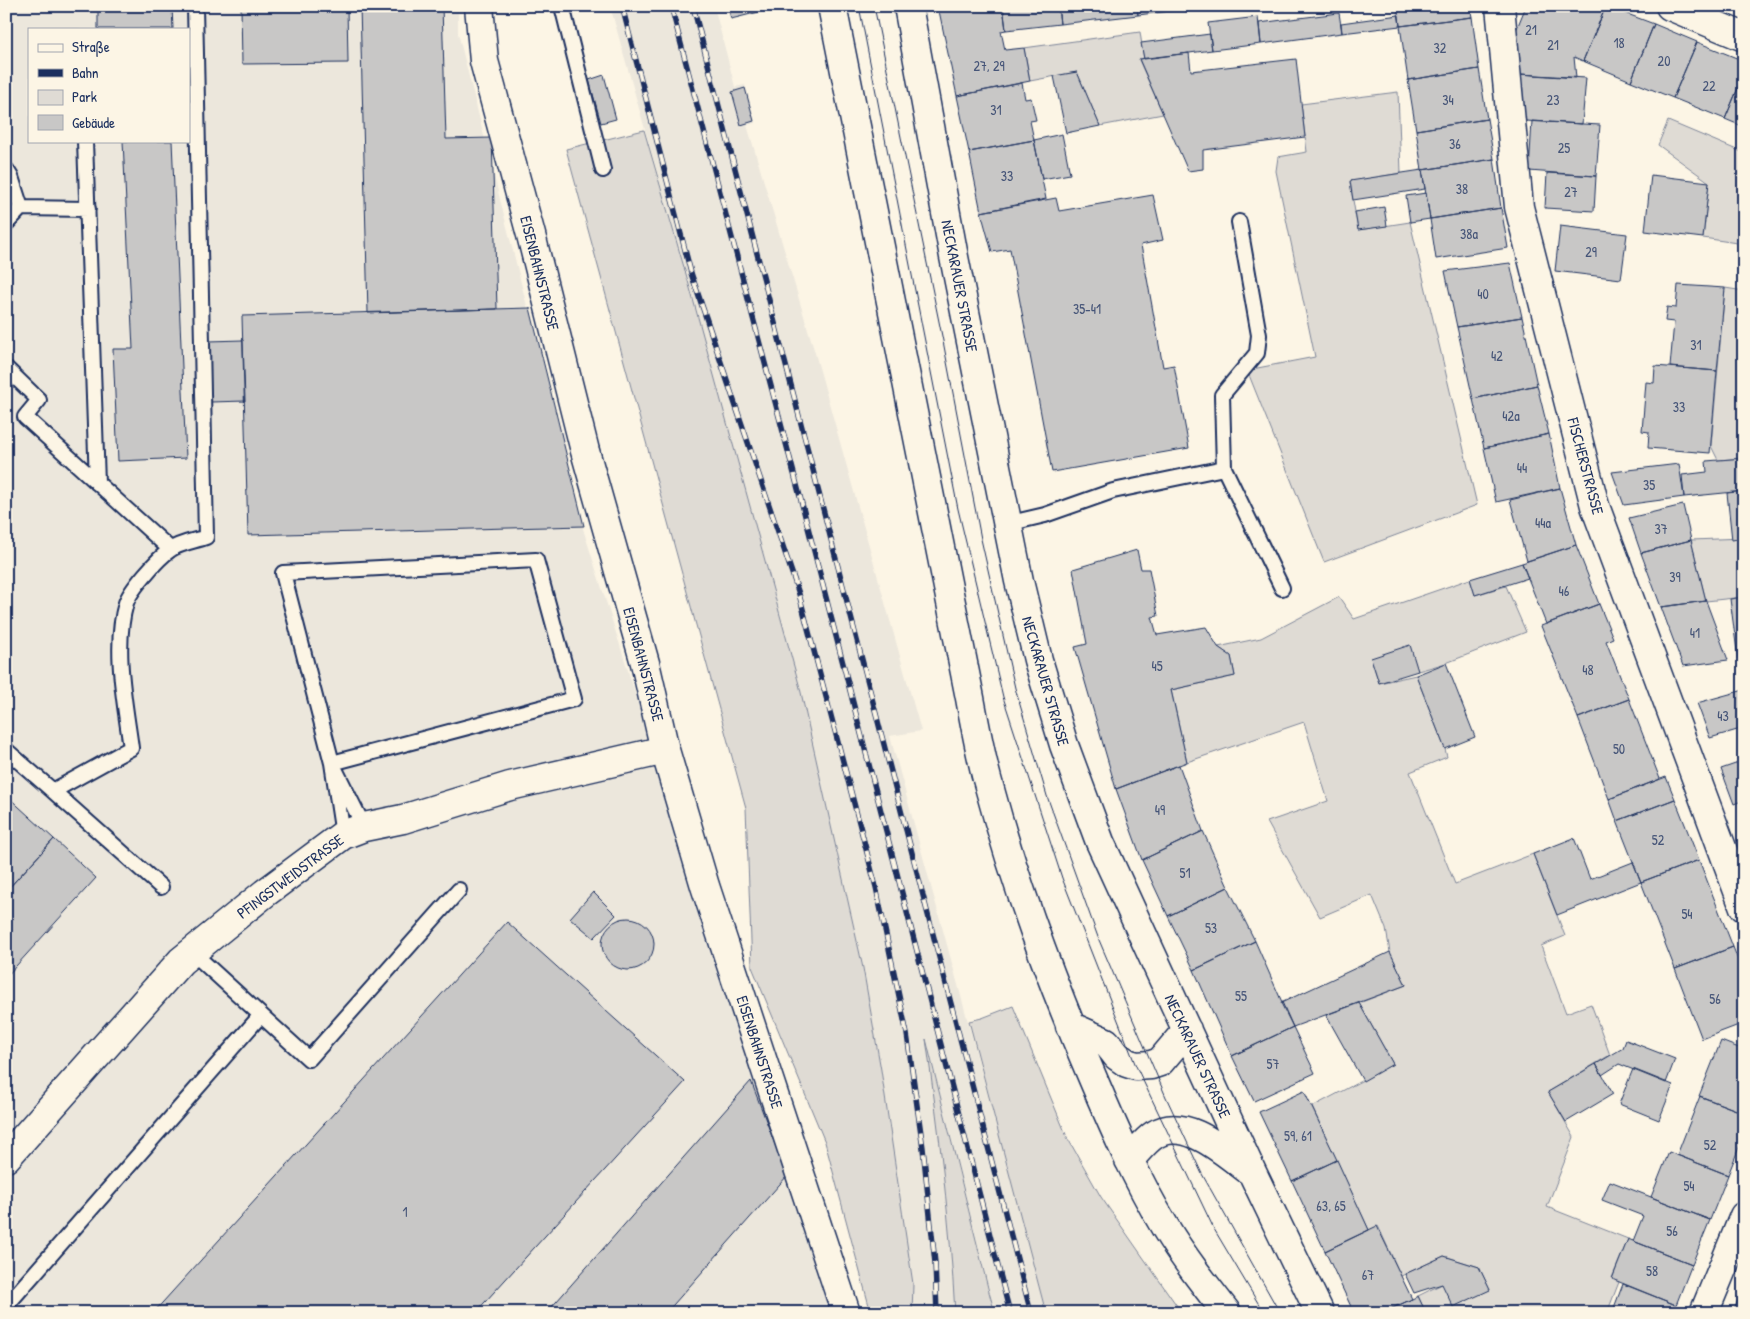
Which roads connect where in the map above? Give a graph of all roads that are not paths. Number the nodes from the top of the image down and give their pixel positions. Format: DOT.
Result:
graph roads {
  1 [pos="195,6"];
  2 [pos="479,6"];
  3 [pos="562,6"];
  4 [pos="832,6"];
  5 [pos="908,6"];
  6 [pos="1500,6"];
  7 [pos="1670,6"];
  8 [pos="1744,36"];
  9 [pos="85,142"];
  10 [pos="6,169"];
  11 [pos="603,170"];
  12 [pos="21,208"];
  13 [pos="88,209"];
  14 [pos="1239,222"];
  15 [pos="6,224"];
  16 [pos="6,368"];
  17 [pos="1224,468"];
  18 [pos="97,483"];
  19 [pos="1007,524"];
  20 [pos="170,549"];
  21 [pos="1282,588"];
  22 [pos="6,750"];
  23 [pos="665,750"];
  24 [pos="332,763"];
  25 [pos="53,791"];
  26 [pos="354,831"];
  27 [pos="162,887"];
  28 [pos="459,890"];
  29 [pos="1744,907"];
  30 [pos="192,952"];
  31 [pos="261,1014"];
  32 [pos="1070,1026"];
  33 [pos="1188,1030"];
  34 [pos="6,1158"];
  35 [pos="1129,1160"];
  36 [pos="1252,1172"];
  37 [pos="1744,1216"];
  38 [pos="6,1306"];
  39 [pos="846,1313"];
  40 [pos="1227,1313"];
  41 [pos="1320,1313"];
  42 [pos="1704,1313"];
  1 -- 20 [label="lane"];
  2 -- 23 [label="street, EISENBAHNSTRASSE"];
  3 -- 11 [label="lane"];
  4 -- 32 [label="street"];
  5 -- 19 [label="street, NECKARAUER STRASSE"];
  6 -- 29 [label="street, FISCHERSTRASSE"];
  7 -- 8 [label="street"];
  9 -- 13 [label="lane"];
  10 -- 12 [label="lane"];
  12 -- 13 [label="lane"];
  12 -- 15 [label="lane"];
  13 -- 18 [label="lane"];
  14 -- 17 [label="lane"];
  16 -- 18 [label="lane"];
  17 -- 19 [label="lane"];
  17 -- 21 [label="lane"];
  18 -- 20 [label="lane"];
  19 -- 33 [label="street, NECKARAUER STRASSE"];
  20 -- 25 [label="lane"];
  22 -- 25 [label="lane"];
  23 -- 26 [label="street, PFINGSTWEIDSTRASSE"];
  23 -- 39 [label="street, EISENBAHNSTRASSE"];
  24 -- 24 [label="lane"];
  24 -- 26 [label="lane"];
  24 -- 26 [label="lane"];
  25 -- 27 [label="lane"];
  26 -- 30 [label="street, PFINGSTWEIDSTRASSE"];
  28 -- 31 [label="lane"];
  30 -- 31 [label="lane"];
  30 -- 34 [label="street, PFINGSTWEIDSTRASSE"];
  31 -- 38 [label="lane"];
  32 -- 33 [label="street"];
  32 -- 35 [label="street"];
  33 -- 36 [label="street, NECKARAUER STRASSE"];
  35 -- 36 [label="street"];
  35 -- 40 [label="street"];
  36 -- 41 [label="street, NECKARAUER STRASSE"];
  37 -- 42 [label="street"];
}
